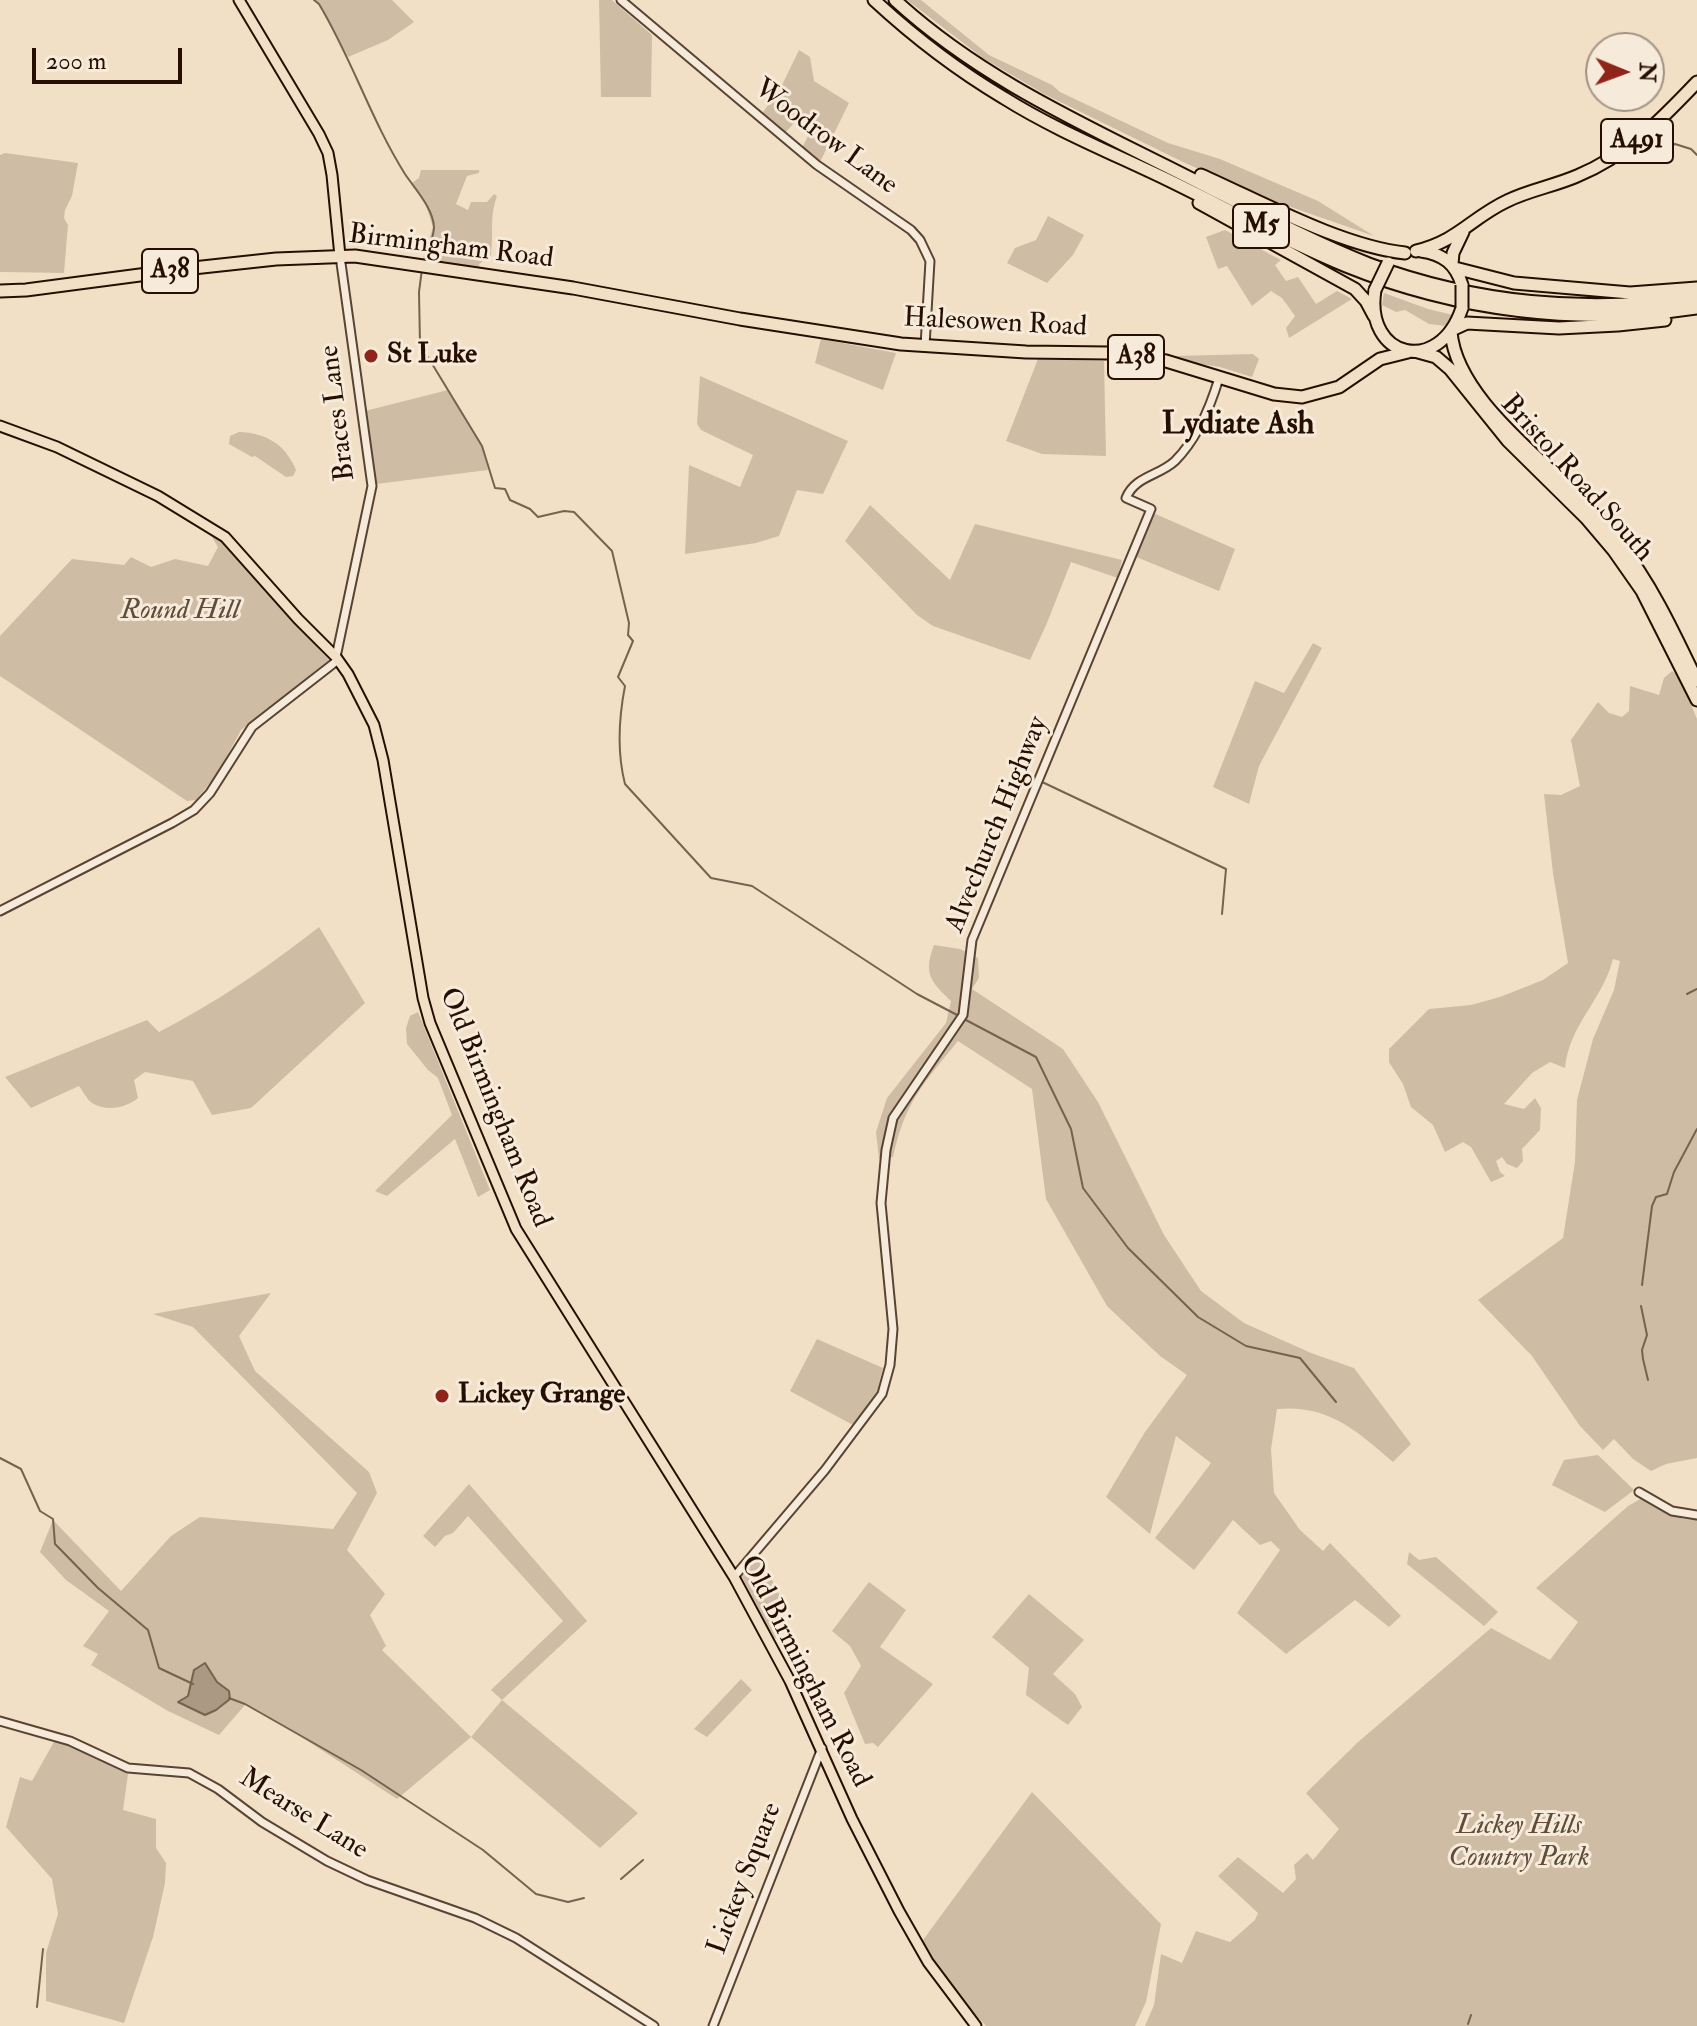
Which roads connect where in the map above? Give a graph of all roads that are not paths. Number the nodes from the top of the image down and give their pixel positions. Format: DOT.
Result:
graph roads {
  1 [pos="239,0"];
  2 [pos="621,0"];
  3 [pos="874,0"];
  4 [pos="895,0"];
  5 [pos="1697,82"];
  6 [pos="1069,117"];
  7 [pos="1098,147"];
  8 [pos="1463,232"];
  9 [pos="1411,252"];
  10 [pos="340,256"];
  11 [pos="1454,266"];
  12 [pos="1697,288"];
  13 [pos="0,291"];
  14 [pos="1697,297"];
  15 [pos="1697,308"];
  16 [pos="703,313"];
  17 [pos="1697,314"];
  18 [pos="1374,316"];
  19 [pos="1452,330"];
  20 [pos="1381,332"];
  21 [pos="925,346"];
  22 [pos="1413,352"];
  23 [pos="1368,366"];
  24 [pos="1219,378"];
  25 [pos="0,426"];
  26 [pos="1635,572"];
  27 [pos="1646,589"];
  28 [pos="337,658"];
  29 [pos="1697,681"];
  30 [pos="1697,700"];
  31 [pos="0,911"];
  32 [pos="1639,1492"];
  33 [pos="1697,1515"];
  34 [pos="734,1577"];
  35 [pos="0,1721"];
  36 [pos="822,1748"];
  37 [pos="654,2026"];
  38 [pos="713,2026"];
  39 [pos="976,2026"];
  1 -- 10 [label="main road"];
  2 -- 21 [label="street, Woodrow Lane"];
  3 -- 7 [label="highway, M5"];
  4 -- 6 [label="highway, M5"];
  5 -- 8 [label="highway, A491"];
  6 -- 9 [label="highway"];
  6 -- 14 [label="highway, M5"];
  7 -- 15 [label="highway, M5"];
  7 -- 18 [label="highway"];
  8 -- 9 [label="highway, A491"];
  8 -- 11 [label="highway"];
  9 -- 11 [label="highway"];
  9 -- 18 [label="highway, bridge"];
  10 -- 13 [label="highway, Birmingham Road / A38"];
  10 -- 16 [label="highway, Birmingham Road / A38"];
  10 -- 28 [label="street, Braces Lane"];
  11 -- 12 [label="highway"];
  11 -- 19 [label="highway, bridge"];
  16 -- 21 [label="highway, Halesowen Road / A38"];
  17 -- 19 [label="highway"];
  18 -- 20 [label="highway"];
  19 -- 22 [label="highway"];
  19 -- 26 [label="highway, Bristol Road South"];
  20 -- 22 [label="highway"];
  20 -- 23 [label="highway"];
  21 -- 24 [label="highway, Halesowen Road / A38"];
  22 -- 23 [label="highway, Halesowen Road / A38"];
  22 -- 26 [label="highway, Bristol Road South"];
  23 -- 24 [label="highway, Halesowen Road / A38"];
  24 -- 34 [label="street, Alvechurch Highway"];
  25 -- 28 [label="main road, Old Birmingham Road"];
  26 -- 27 [label="highway, Bristol Road South"];
  27 -- 29 [label="highway, Bristol Road South"];
  27 -- 30 [label="highway, Bristol Road South"];
  28 -- 31 [label="street"];
  28 -- 34 [label="main road, Old Birmingham Road"];
  32 -- 33 [label="street"];
  34 -- 36 [label="main road, Old Birmingham Road"];
  35 -- 37 [label="street, Mearse Lane"];
  36 -- 38 [label="street, Lickey Square"];
  36 -- 39 [label="main road, Old Birmingham Road"];
}
